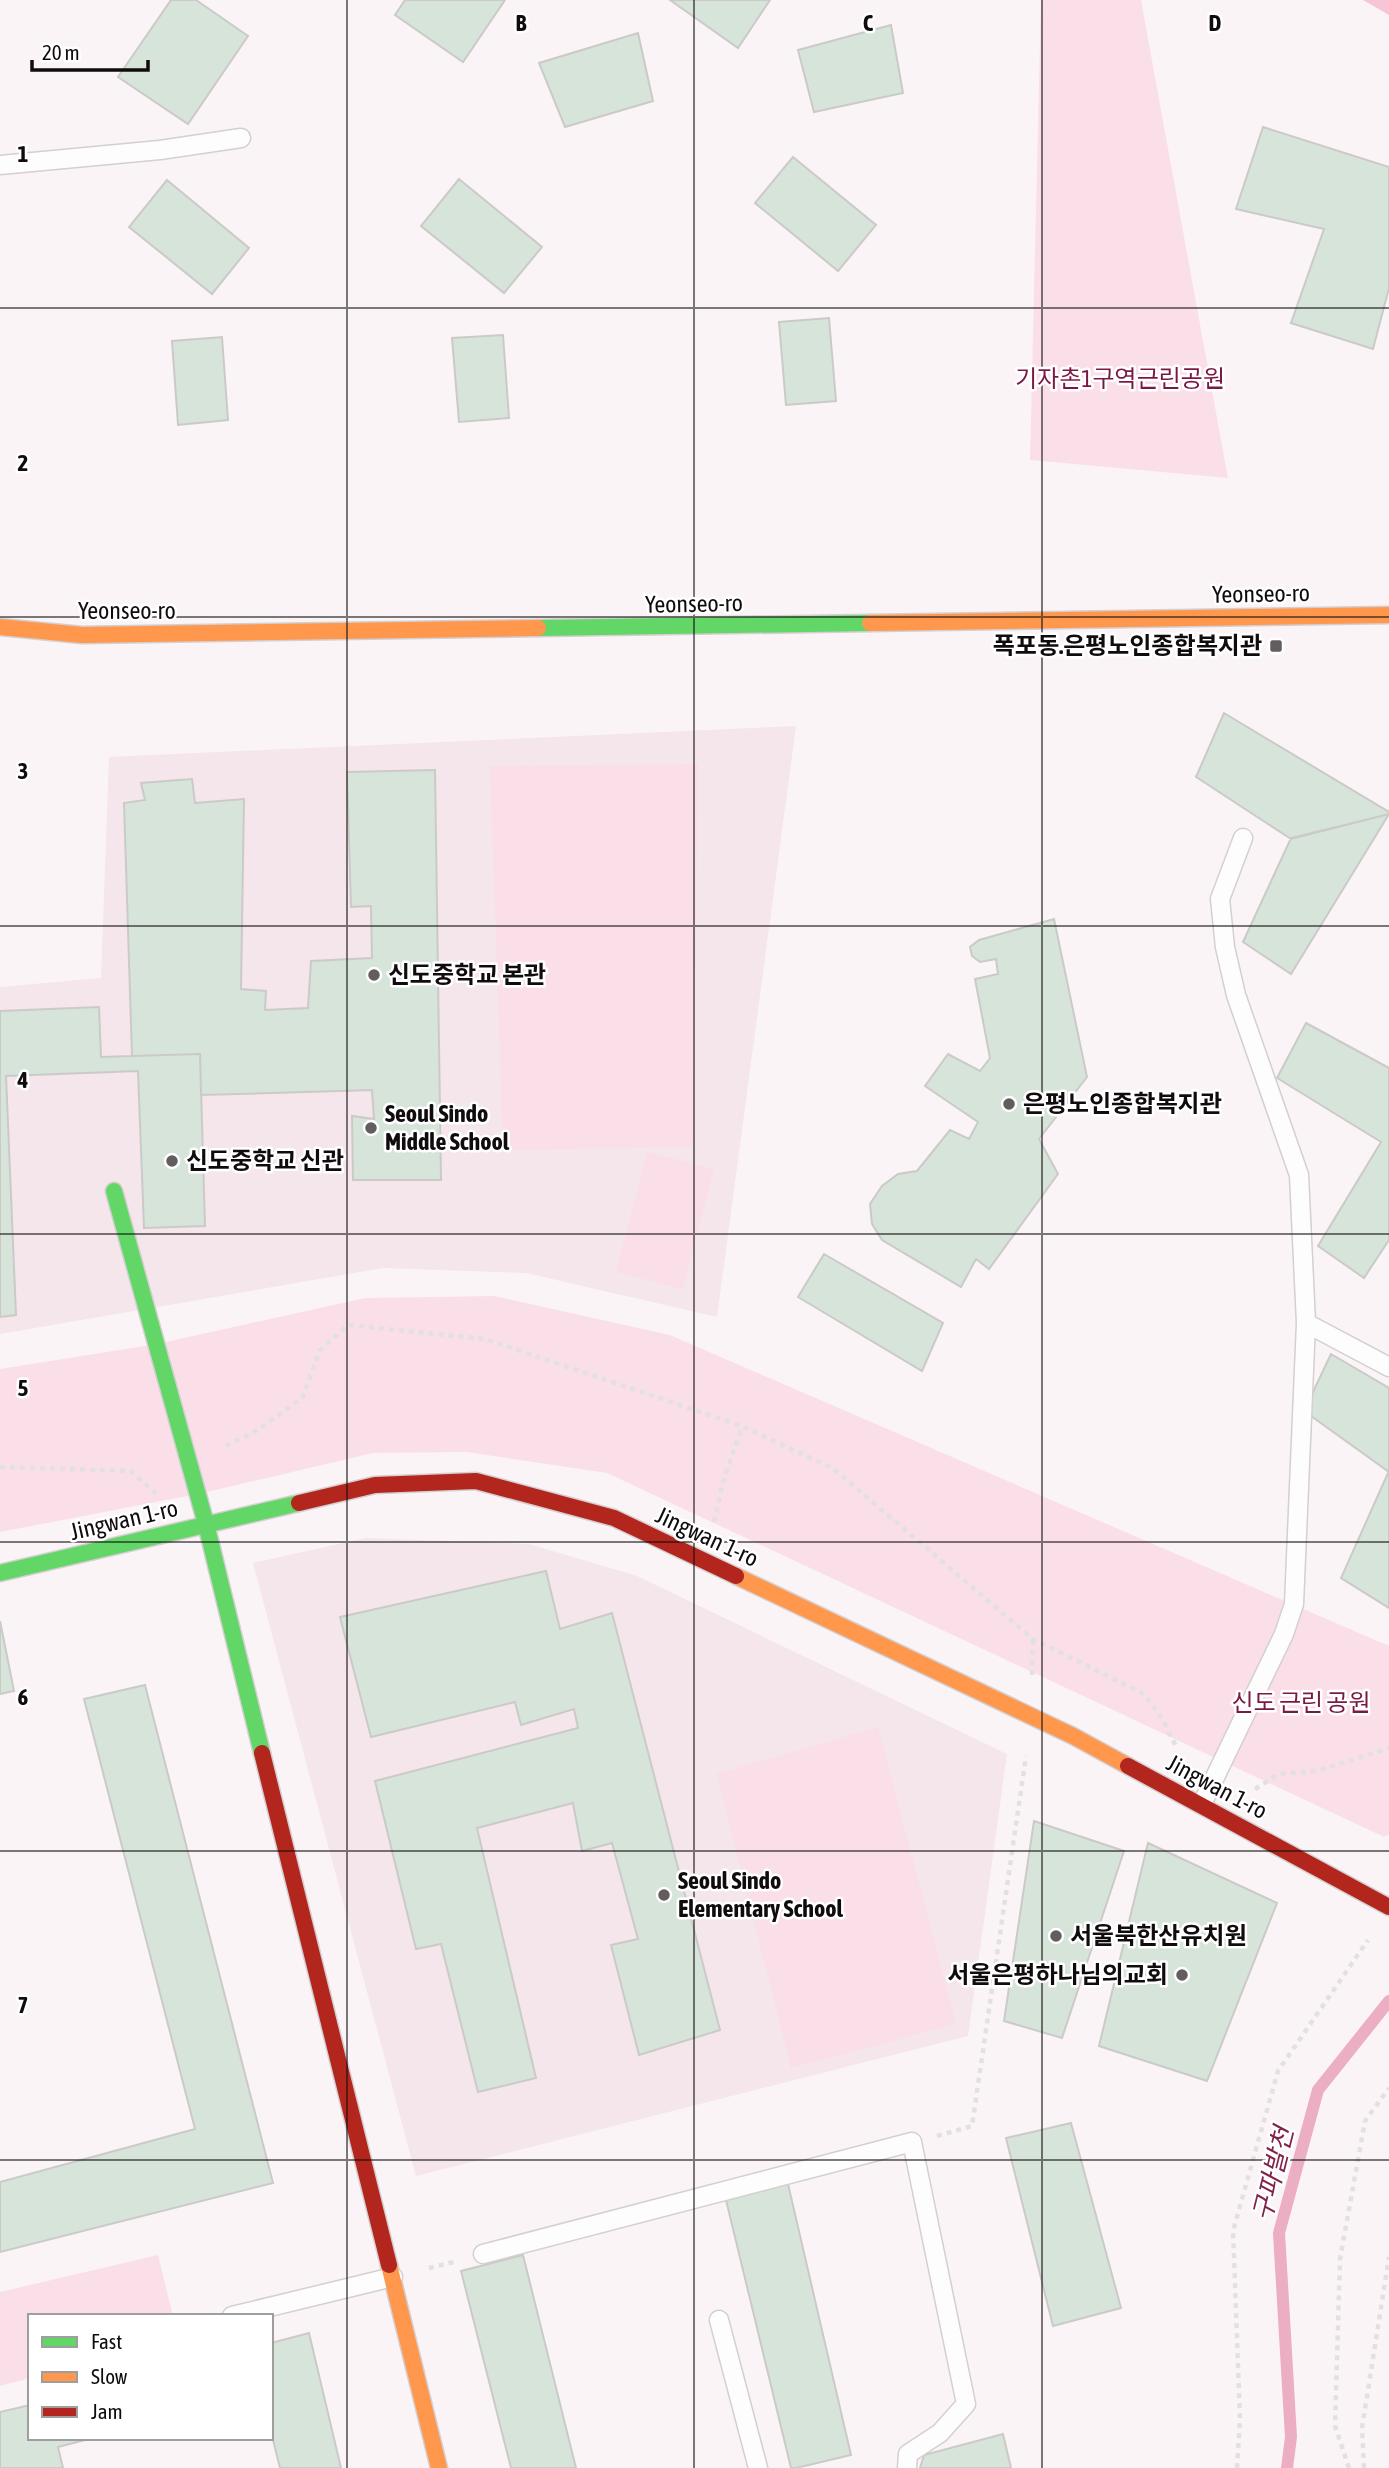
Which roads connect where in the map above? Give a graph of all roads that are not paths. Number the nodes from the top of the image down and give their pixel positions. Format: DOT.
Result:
graph roads {
  1 [pos="241,138"];
  2 [pos="0,165"];
  3 [pos="1389,615"];
  4 [pos="0,627"];
  5 [pos="1243,838"];
  6 [pos="114,1191"];
  7 [pos="1306,1323"];
  8 [pos="1389,1367"];
  9 [pos="206,1524"];
  10 [pos="0,1573"];
  11 [pos="1202,1804"];
  12 [pos="1389,1907"];
  13 [pos="483,2255"];
  14 [pos="393,2277"];
  15 [pos="241,2314"];
  16 [pos="719,2320"];
  17 [pos="439,2468"];
  18 [pos="758,2468"];
  19 [pos="907,2468"];
  1 -- 2 [label="lane"];
  3 -- 4 [label="street, Yeonseo-ro"];
  5 -- 7 [label="lane"];
  6 -- 9 [label="street"];
  7 -- 8 [label="lane"];
  7 -- 11 [label="lane"];
  9 -- 10 [label="street, Jingwan 1-ro"];
  9 -- 11 [label="street, Jingwan 1-ro"];
  9 -- 14 [label="street"];
  11 -- 12 [label="street, Jingwan 1-ro"];
  13 -- 19 [label="lane"];
  14 -- 15 [label="lane"];
  14 -- 17 [label="street"];
  16 -- 18 [label="lane"];
}
